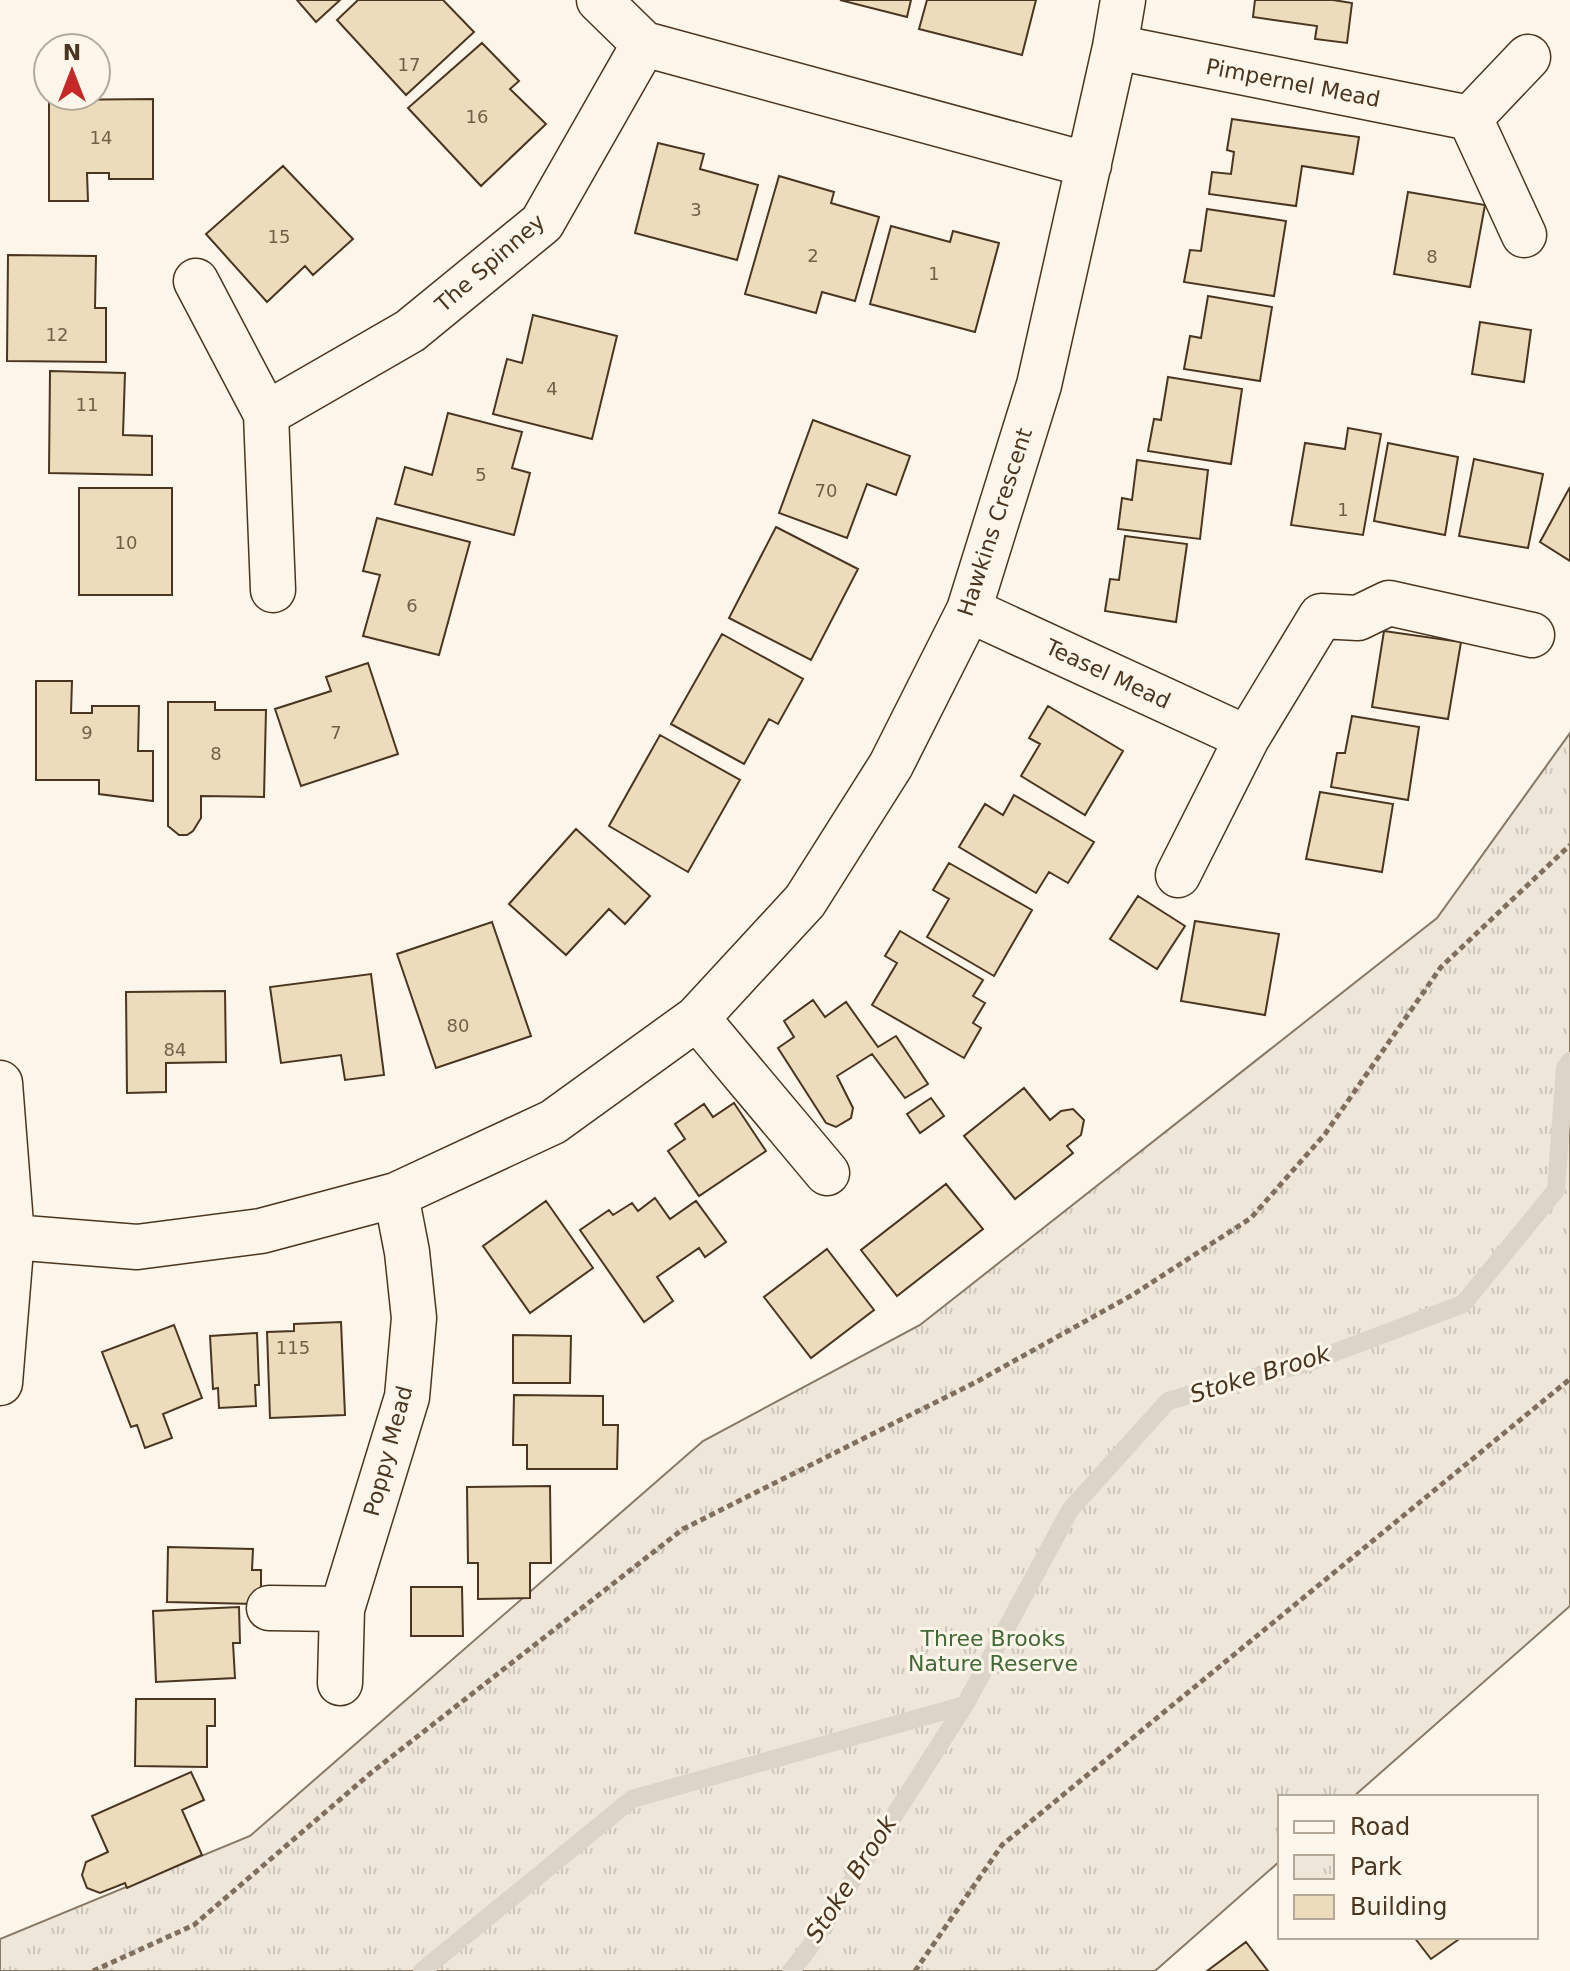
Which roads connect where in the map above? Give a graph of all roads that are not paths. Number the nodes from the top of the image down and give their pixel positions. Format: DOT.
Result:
graph roads {
  1 [pos="599,0"];
  2 [pos="1123,0"];
  3 [pos="644,44"];
  4 [pos="1115,47"];
  5 [pos="1528,57"];
  6 [pos="1470,118"];
  7 [pos="1089,165"];
  8 [pos="1524,235"];
  9 [pos="196,281"];
  10 [pos="266,414"];
  11 [pos="273,590"];
  12 [pos="969,610"];
  13 [pos="1532,635"];
  14 [pos="1247,738"];
  15 [pos="1178,875"];
  16 [pos="697,1018"];
  17 [pos="0,1083"];
  18 [pos="827,1173"];
  19 [pos="396,1195"];
  20 [pos="12,1237"];
  21 [pos="0,1383"];
  22 [pos="269,1608"];
  23 [pos="342,1609"];
  24 [pos="340,1683"];
  1 -- 3 [label="street"];
  2 -- 4 [label="street, Hawkins Crescent"];
  3 -- 7 [label="street"];
  3 -- 10 [label="street, The Spinney"];
  4 -- 6 [label="street, Pimpernel Mead"];
  4 -- 7 [label="street, Hawkins Crescent"];
  5 -- 6 [label="street"];
  6 -- 8 [label="street"];
  7 -- 12 [label="street, Hawkins Crescent"];
  9 -- 10 [label="street"];
  10 -- 11 [label="street"];
  12 -- 14 [label="street, Teasel Mead"];
  12 -- 16 [label="street, Hawkins Crescent"];
  13 -- 14 [label="street"];
  14 -- 15 [label="street"];
  16 -- 18 [label="street"];
  16 -- 19 [label="street, Hawkins Crescent"];
  17 -- 20 [label="street"];
  19 -- 20 [label="street, Hawkins Crescent"];
  19 -- 23 [label="street, Poppy Mead"];
  20 -- 21 [label="street"];
  22 -- 23 [label="street"];
  23 -- 24 [label="street, Poppy Mead"];
}
